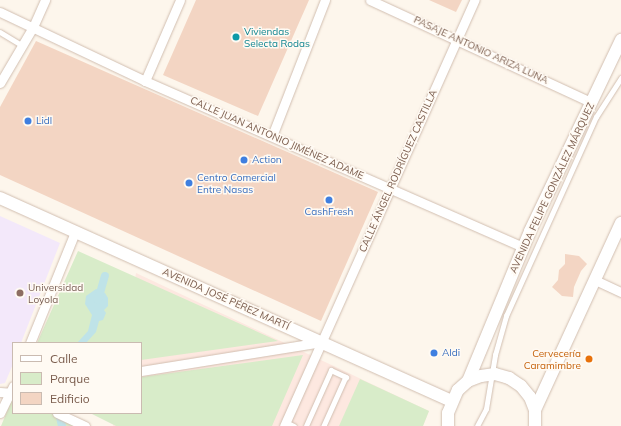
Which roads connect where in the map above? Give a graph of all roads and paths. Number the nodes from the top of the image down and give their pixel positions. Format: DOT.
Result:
graph roads {
  1 [pos="45,0"];
  2 [pos="180,0"];
  3 [pos="325,0"];
  4 [pos="370,0"];
  5 [pos="475,0"];
  6 [pos="0,12"];
  7 [pos="33,27"];
  8 [pos="0,32"];
  9 [pos="457,39"];
  10 [pos="621,40"];
  11 [pos="22,45"];
  12 [pos="3,70"];
  13 [pos="621,78"];
  14 [pos="145,81"];
  15 [pos="0,83"];
  16 [pos="591,102"];
  17 [pos="272,136"];
  18 [pos="390,188"];
  19 [pos="0,198"];
  20 [pos="621,223"];
  21 [pos="76,232"];
  22 [pos="523,247"];
  23 [pos="596,280"];
  24 [pos="621,292"];
  25 [pos="30,342"];
  26 [pos="322,342"];
  27 [pos="142,371"];
  28 [pos="492,374"];
  29 [pos="468,381"];
  30 [pos="12,390"];
  31 [pos="0,392"];
  32 [pos="451,401"];
  33 [pos="535,410"];
  34 [pos="0,413"];
  35 [pos="59,414"];
  36 [pos="81,424"];
  37 [pos="288,425"];
  38 [pos="306,426"];
  39 [pos="324,426"];
  40 [pos="448,426"];
  41 [pos="477,426"];
  42 [pos="535,426"];
  1 -- 7 [label="street"];
  2 -- 14 [label="street"];
  3 -- 17 [label="street"];
  4 -- 9 [label="street, PASAJE ANTONIO ARIZA LUNA"];
  5 -- 9 [label="street, CALLE ÁNGEL RODRÍGUEZ CASTILLA"];
  6 -- 7 [label="street, CALLE JUAN ANTONIO JIMÉNEZ ADAME"];
  7 -- 11 [label="street"];
  7 -- 14 [label="street, CALLE JUAN ANTONIO JIMÉNEZ ADAME"];
  8 -- 11 [label="lane"];
  9 -- 16 [label="street, PASAJE ANTONIO ARIZA LUNA"];
  9 -- 18 [label="street, CALLE ÁNGEL RODRÍGUEZ CASTILLA"];
  10 -- 16 [label="main road, AVENIDA FELIPE GONZÁLEZ MÁRQUEZ"];
  11 -- 12 [label="street"];
  12 -- 15 [label="street"];
  13 -- 28 [label="lane"];
  14 -- 17 [label="street, CALLE JUAN ANTONIO JIMÉNEZ ADAME"];
  16 -- 22 [label="main road, AVENIDA FELIPE GONZÁLEZ MÁRQUEZ"];
  17 -- 18 [label="street, CALLE JUAN ANTONIO JIMÉNEZ ADAME"];
  18 -- 22 [label="street, CALLE JUAN ANTONIO JIMÉNEZ ADAME"];
  18 -- 26 [label="street, CALLE ÁNGEL RODRÍGUEZ CASTILLA"];
  19 -- 21 [label="main road, AVENIDA JOSÉ PÉREZ MARTÍ"];
  20 -- 23 [label="main road"];
  21 -- 25 [label="street"];
  21 -- 26 [label="main road, AVENIDA JOSÉ PÉREZ MARTÍ"];
  22 -- 29 [label="main road, AVENIDA FELIPE GONZÁLEZ MÁRQUEZ"];
  23 -- 24 [label="street"];
  23 -- 33 [label="main road"];
  26 -- 27 [label="street"];
  26 -- 32 [label="main road, AVENIDA JOSÉ PÉREZ MARTÍ"];
  26 -- 37 [label="street, CALLE ÁNGEL RODRÍGUEZ CASTILLA"];
  28 -- 29 [label="main road"];
  28 -- 33 [label="main road"];
  28 -- 41 [label="lane"];
  29 -- 32 [label="main road, AVENIDA FELIPE GONZÁLEZ MÁRQUEZ"];
  30 -- 31 [label="street"];
  30 -- 34 [label="street"];
  32 -- 40 [label="main road"];
  33 -- 42 [label="main road"];
  35 -- 36 [label="street"];
  38 -- 39 [label="lane"];
}
